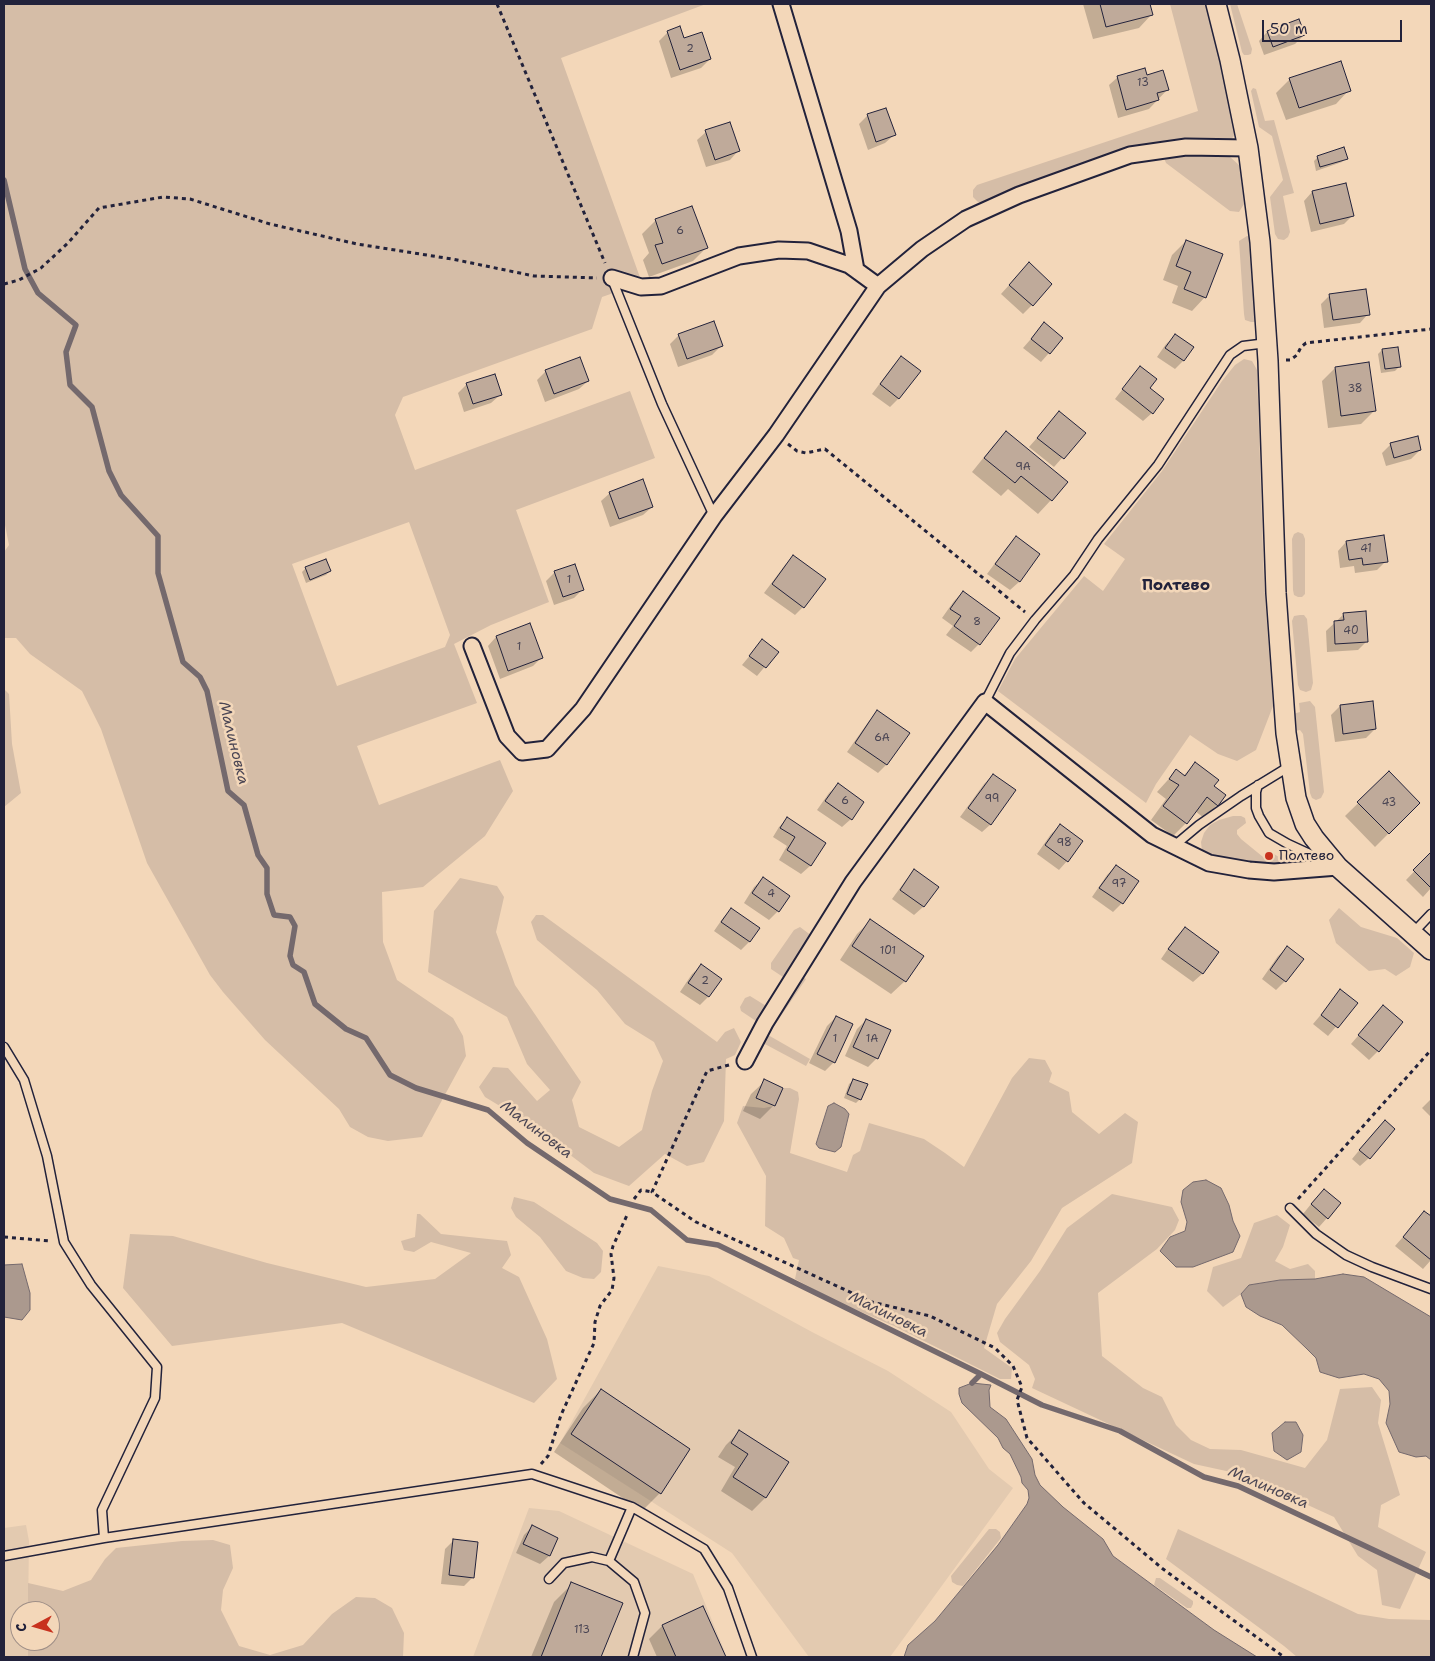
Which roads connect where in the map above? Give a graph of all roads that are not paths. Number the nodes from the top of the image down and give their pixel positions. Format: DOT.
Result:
graph roads {
  1 [pos="782,4"];
  2 [pos="1216,4"];
  3 [pos="1248,148"];
  4 [pos="856,270"];
  5 [pos="612,278"];
  6 [pos="878,286"];
  7 [pos="1267,352"];
  8 [pos="714,516"];
  9 [pos="472,646"];
  10 [pos="985,702"];
  11 [pos="1290,766"];
  12 [pos="1258,785"];
  13 [pos="1174,846"];
  14 [pos="1338,867"];
  15 [pos="1431,914"];
  16 [pos="1412,933"];
  17 [pos="1431,950"];
  18 [pos="4,1048"];
  19 [pos="744,1061"];
  20 [pos="1290,1208"];
  21 [pos="1431,1289"];
  22 [pos="632,1507"];
  23 [pos="104,1538"];
  24 [pos="4,1556"];
  25 [pos="609,1561"];
  26 [pos="549,1579"];
  27 [pos="633,1657"];
  28 [pos="752,1657"];
  1 -- 4 [label="street"];
  2 -- 3 [label="street"];
  3 -- 6 [label="street"];
  3 -- 7 [label="street"];
  4 -- 5 [label="street"];
  4 -- 6 [label="street"];
  5 -- 8 [label="lane"];
  6 -- 8 [label="street"];
  7 -- 10 [label="lane"];
  7 -- 11 [label="street"];
  8 -- 9 [label="street"];
  10 -- 13 [label="street"];
  10 -- 19 [label="street"];
  11 -- 12 [label="lane"];
  11 -- 14 [label="street"];
  12 -- 13 [label="lane"];
  12 -- 14 [label="lane"];
  13 -- 14 [label="street"];
  14 -- 16 [label="street"];
  15 -- 16 [label="lane"];
  16 -- 17 [label="street"];
  18 -- 23 [label="lane"];
  20 -- 21 [label="lane"];
  22 -- 23 [label="lane"];
  22 -- 25 [label="lane"];
  22 -- 28 [label="lane"];
  23 -- 24 [label="lane"];
  25 -- 26 [label="lane"];
  25 -- 27 [label="lane"];
}
